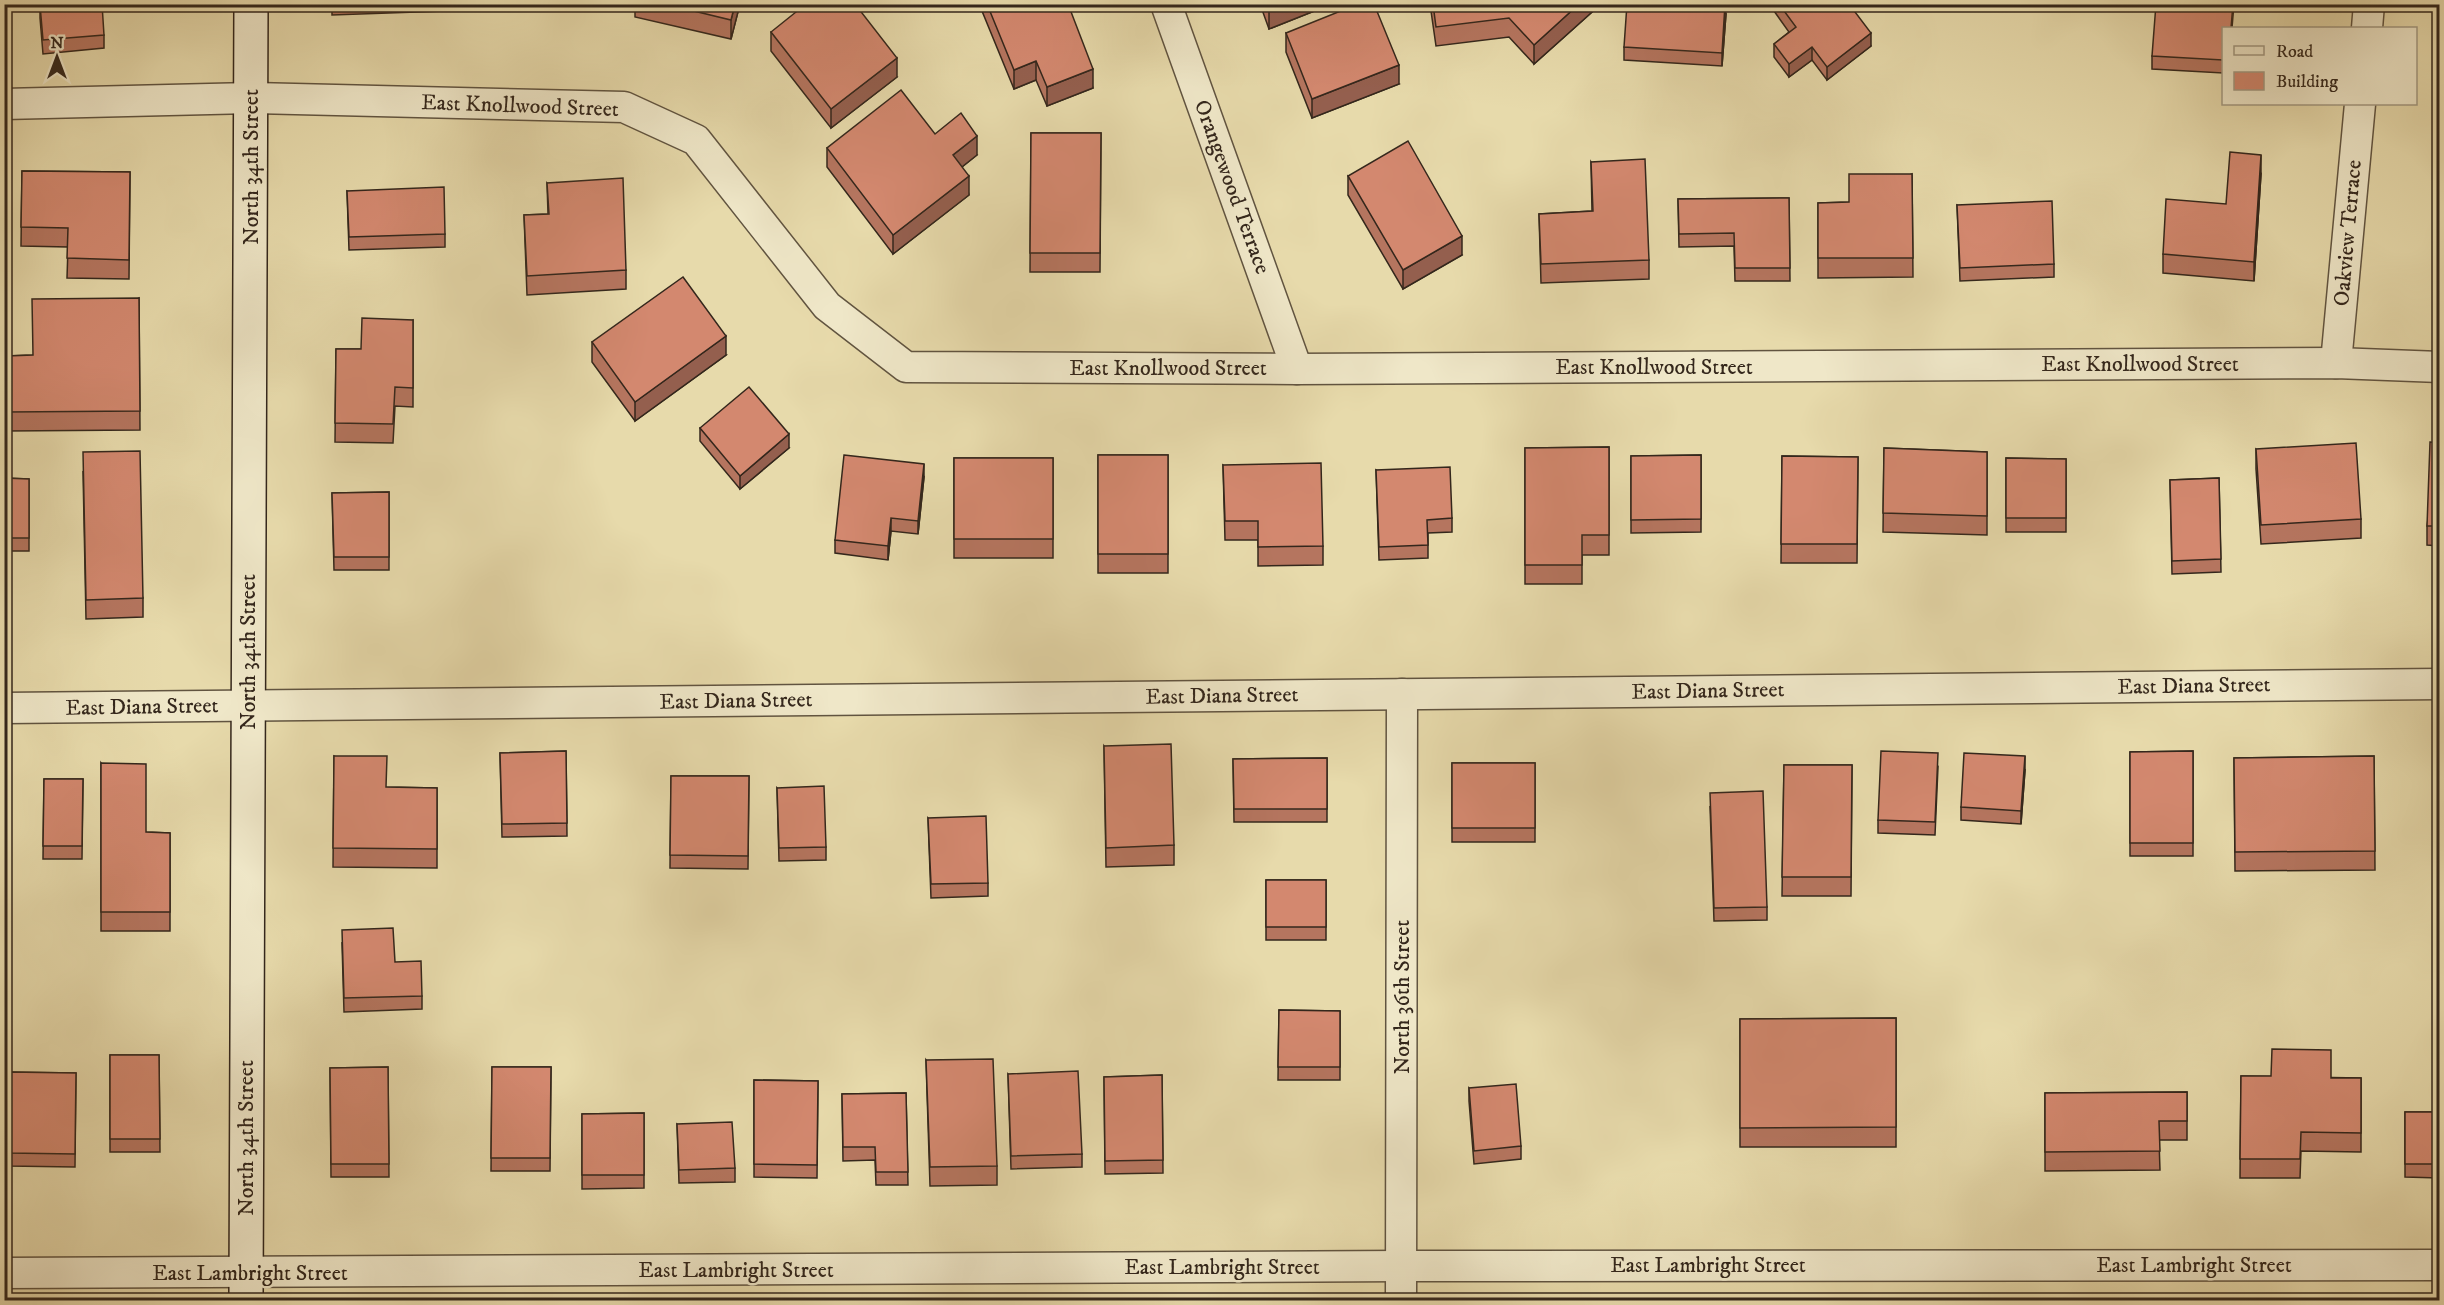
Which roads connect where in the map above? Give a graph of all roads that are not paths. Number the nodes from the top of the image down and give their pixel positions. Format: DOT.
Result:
graph roads {
  1 [pos="251,4"];
  2 [pos="1166,4"];
  3 [pos="2369,4"];
  4 [pos="2367,27"];
  5 [pos="251,98"];
  6 [pos="4,104"];
  7 [pos="2360,105"];
  8 [pos="2336,363"];
  9 [pos="2439,367"];
  10 [pos="1297,369"];
  11 [pos="2439,684"];
  12 [pos="1402,694"];
  13 [pos="247,705"];
  14 [pos="4,708"];
  15 [pos="2439,1265"];
  16 [pos="1401,1266"];
  17 [pos="4,1273"];
  18 [pos="246,1287"];
  19 [pos="1401,1300"];
  1 -- 5 [label="street, North 34th Street"];
  2 -- 10 [label="street, Orangewood Terrace"];
  3 -- 4 [label="street"];
  5 -- 6 [label="street, East Knollwood Street"];
  5 -- 10 [label="street, East Knollwood Street"];
  5 -- 13 [label="street, North 34th Street"];
  7 -- 8 [label="street, Oakview Terrace"];
  8 -- 9 [label="street, East Knollwood Street"];
  8 -- 10 [label="street, East Knollwood Street"];
  11 -- 12 [label="street, East Diana Street"];
  12 -- 13 [label="street, East Diana Street"];
  12 -- 16 [label="street, North 36th Street"];
  13 -- 14 [label="street, East Diana Street"];
  13 -- 18 [label="street, North 34th Street"];
  15 -- 16 [label="street, East Lambright Street"];
  16 -- 18 [label="street, East Lambright Street"];
  16 -- 19 [label="street, North 36th Street"];
  17 -- 18 [label="street, East Lambright Street"];
}
